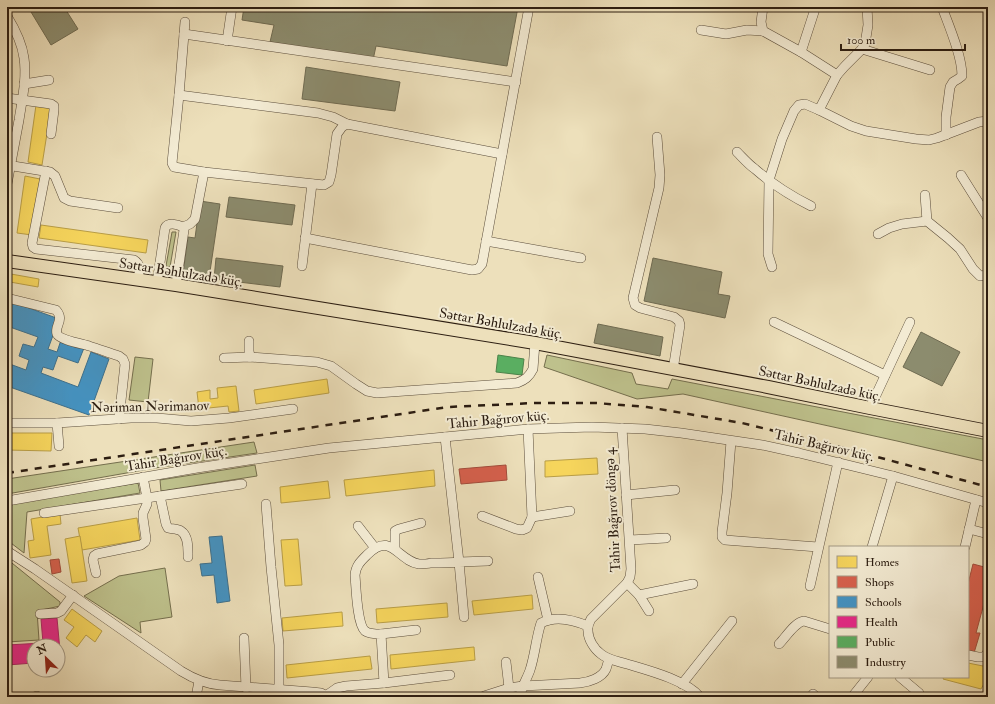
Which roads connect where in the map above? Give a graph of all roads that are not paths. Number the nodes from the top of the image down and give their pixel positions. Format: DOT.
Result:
graph roads {
  1 [pos="232,7"];
  2 [pos="529,7"];
  3 [pos="763,7"];
  4 [pos="867,7"];
  5 [pos="942,7"];
  6 [pos="815,10"];
  7 [pos="7,16"];
  8 [pos="185,22"];
  9 [pos="701,30"];
  10 [pos="763,31"];
  11 [pos="184,34"];
  12 [pos="227,40"];
  13 [pos="862,49"];
  14 [pos="801,52"];
  15 [pos="930,70"];
  16 [pos="837,75"];
  17 [pos="49,80"];
  18 [pos="516,82"];
  19 [pos="24,84"];
  20 [pos="179,95"];
  21 [pos="7,98"];
  22 [pos="22,100"];
  23 [pos="819,110"];
  24 [pos="988,121"];
  25 [pos="347,124"];
  26 [pos="50,134"];
  27 [pos="946,135"];
  28 [pos="657,137"];
  29 [pos="737,152"];
  30 [pos="502,154"];
  31 [pos="9,165"];
  32 [pos="46,171"];
  33 [pos="204,172"];
  34 [pos="961,175"];
  35 [pos="769,180"];
  36 [pos="7,184"];
  37 [pos="312,184"];
  38 [pos="925,195"];
  39 [pos="811,206"];
  40 [pos="118,208"];
  41 [pos="988,218"];
  42 [pos="927,221"];
  43 [pos="183,227"];
  44 [pos="878,234"];
  45 [pos="305,238"];
  46 [pos="486,241"];
  47 [pos="581,258"];
  48 [pos="7,261"];
  49 [pos="302,266"];
  50 [pos="772,267"];
  51 [pos="988,275"];
  52 [pos="138,280"];
  53 [pos="157,283"];
  54 [pos="176,286"];
  55 [pos="7,298"];
  56 [pos="774,322"];
  57 [pos="910,322"];
  58 [pos="249,341"];
  59 [pos="535,343"];
  60 [pos="250,357"];
  61 [pos="224,358"];
  62 [pos="673,370"];
  63 [pos="885,375"];
  64 [pos="293,408"];
  65 [pos="870,408"];
  66 [pos="119,419"];
  67 [pos="7,423"];
  68 [pos="57,423"];
  69 [pos="622,428"];
  70 [pos="528,429"];
  71 [pos="988,431"];
  72 [pos="445,437"];
  73 [pos="731,441"];
  74 [pos="59,446"];
  75 [pos="838,462"];
  76 [pos="893,476"];
  77 [pos="143,477"];
  78 [pos="242,484"];
  79 [pos="675,490"];
  80 [pos="626,495"];
  81 [pos="160,496"];
  82 [pos="147,498"];
  83 [pos="976,500"];
  84 [pos="7,501"];
  85 [pos="988,503"];
  86 [pos="266,504"];
  87 [pos="570,511"];
  88 [pos="44,513"];
  89 [pos="482,516"];
  90 [pos="532,517"];
  91 [pos="420,523"];
  92 [pos="358,526"];
  93 [pos="969,529"];
  94 [pos="988,534"];
  95 [pos="666,538"];
  96 [pos="630,540"];
  97 [pos="872,546"];
  98 [pos="965,546"];
  99 [pos="818,547"];
  100 [pos="375,548"];
  101 [pos="395,549"];
  102 [pos="7,551"];
  103 [pos="188,557"];
  104 [pos="488,561"];
  105 [pos="459,562"];
  106 [pos="96,572"];
  107 [pos="538,577"];
  108 [pos="627,583"];
  109 [pos="693,584"];
  110 [pos="810,586"];
  111 [pos="73,595"];
  112 [pos="640,595"];
  113 [pos="649,611"];
  114 [pos="40,614"];
  115 [pos="464,617"];
  116 [pos="548,620"];
  117 [pos="732,621"];
  118 [pos="588,626"];
  119 [pos="829,629"];
  120 [pos="416,630"];
  121 [pos="381,634"];
  122 [pos="244,638"];
  123 [pos="779,644"];
  124 [pos="988,652"];
  125 [pos="969,655"];
  126 [pos="609,659"];
  127 [pos="506,662"];
  128 [pos="450,675"];
  129 [pos="867,678"];
  130 [pos="901,678"];
  131 [pos="198,681"];
  132 [pos="384,684"];
  133 [pos="682,684"];
  134 [pos="523,686"];
  135 [pos="246,688"];
  136 [pos="509,688"];
  137 [pos="279,689"];
  138 [pos="919,693"];
  139 [pos="328,696"];
  140 [pos="484,696"];
  141 [pos="196,697"];
  142 [pos="520,697"];
  143 [pos="700,697"];
  144 [pos="852,697"];
  1 -- 12 [label="street"];
  2 -- 18 [label="street"];
  3 -- 10 [label="street"];
  4 -- 13 [label="street"];
  5 -- 27 [label="street"];
  6 -- 14 [label="street"];
  7 -- 19 [label="street"];
  8 -- 11 [label="street"];
  9 -- 10 [label="street"];
  10 -- 14 [label="street"];
  11 -- 12 [label="street"];
  11 -- 20 [label="street"];
  12 -- 18 [label="street"];
  13 -- 15 [label="street"];
  13 -- 16 [label="street"];
  14 -- 16 [label="street"];
  16 -- 23 [label="street"];
  17 -- 19 [label="street"];
  18 -- 30 [label="street"];
  19 -- 22 [label="street"];
  20 -- 25 [label="street"];
  20 -- 33 [label="street"];
  21 -- 22 [label="street"];
  22 -- 26 [label="street"];
  22 -- 31 [label="street"];
  23 -- 27 [label="street"];
  23 -- 35 [label="street"];
  24 -- 27 [label="street"];
  25 -- 30 [label="street"];
  25 -- 37 [label="street"];
  28 -- 62 [label="street"];
  29 -- 35 [label="street"];
  30 -- 46 [label="street"];
  31 -- 32 [label="street"];
  31 -- 36 [label="street"];
  32 -- 40 [label="street"];
  32 -- 52 [label="street"];
  33 -- 37 [label="street"];
  33 -- 43 [label="street"];
  34 -- 41 [label="street"];
  35 -- 39 [label="street"];
  35 -- 50 [label="street"];
  37 -- 45 [label="street"];
  38 -- 42 [label="street"];
  42 -- 44 [label="street"];
  42 -- 51 [label="street"];
  43 -- 53 [label="street"];
  43 -- 54 [label="street"];
  45 -- 46 [label="street"];
  45 -- 49 [label="street"];
  46 -- 47 [label="street"];
  48 -- 52 [label="main road, Səttar Bəhlulzadə küç."];
  52 -- 53 [label="main road, Səttar Bəhlulzadə küç."];
  53 -- 54 [label="main road, Səttar Bəhlulzadə küç."];
  54 -- 59 [label="main road, Səttar Bəhlulzadə küç."];
  55 -- 66 [label="street"];
  56 -- 63 [label="street"];
  57 -- 63 [label="street"];
  58 -- 60 [label="street"];
  59 -- 60 [label="street"];
  59 -- 62 [label="main road, Səttar Bəhlulzadə küç."];
  60 -- 61 [label="street"];
  62 -- 65 [label="main road, Səttar Bəhlulzadə küç."];
  63 -- 65 [label="street"];
  64 -- 66 [label="street, Nəriman Nərimanov"];
  65 -- 71 [label="main road, Səttar Bəhlulzadə küç."];
  66 -- 68 [label="street, Nəriman Nərimanov"];
  67 -- 68 [label="street, Nəriman Nərimanov"];
  68 -- 74 [label="street"];
  69 -- 70 [label="street, Tahir Bağırov küç."];
  69 -- 73 [label="street, Tahir Bağırov küç."];
  69 -- 80 [label="street, Tahir Bağırov döngə 4"];
  70 -- 72 [label="street, Tahir Bağırov küç."];
  70 -- 90 [label="street"];
  72 -- 77 [label="street, Tahir Bağırov küç."];
  72 -- 105 [label="street"];
  73 -- 75 [label="street, Tahir Bağırov küç."];
  73 -- 99 [label="street"];
  75 -- 76 [label="street, Tahir Bağırov küç."];
  75 -- 99 [label="street"];
  76 -- 83 [label="street, Tahir Bağırov küç."];
  76 -- 97 [label="street"];
  77 -- 82 [label="street"];
  77 -- 84 [label="street, Tahir Bağırov küç."];
  78 -- 81 [label="street"];
  79 -- 80 [label="street"];
  80 -- 96 [label="street, Tahir Bağırov döngə 4"];
  81 -- 82 [label="street"];
  81 -- 103 [label="street"];
  82 -- 88 [label="street"];
  82 -- 106 [label="street"];
  83 -- 85 [label="street, Tahir Bağırov küç."];
  83 -- 93 [label="street"];
  86 -- 137 [label="street"];
  87 -- 90 [label="street"];
  89 -- 90 [label="street"];
  91 -- 101 [label="street"];
  92 -- 100 [label="street"];
  93 -- 94 [label="street"];
  93 -- 98 [label="street"];
  95 -- 96 [label="street"];
  96 -- 108 [label="street, Tahir Bağırov döngə 4"];
  99 -- 110 [label="street"];
  100 -- 101 [label="street"];
  100 -- 121 [label="street"];
  101 -- 105 [label="street"];
  102 -- 111 [label="street"];
  104 -- 105 [label="street"];
  105 -- 115 [label="street"];
  107 -- 116 [label="street"];
  108 -- 112 [label="street"];
  108 -- 118 [label="street, Tahir Bağırov döngə 4"];
  109 -- 112 [label="street"];
  111 -- 114 [label="street"];
  111 -- 131 [label="street"];
  112 -- 113 [label="street"];
  116 -- 118 [label="street"];
  116 -- 134 [label="street"];
  117 -- 133 [label="street"];
  118 -- 126 [label="street"];
  119 -- 123 [label="street"];
  120 -- 121 [label="street"];
  121 -- 132 [label="street"];
  122 -- 135 [label="street"];
  124 -- 125 [label="street"];
  126 -- 133 [label="street"];
  126 -- 134 [label="street"];
  127 -- 136 [label="street"];
  128 -- 132 [label="street"];
  129 -- 144 [label="street"];
  130 -- 138 [label="street"];
  131 -- 135 [label="street"];
  131 -- 141 [label="street"];
  132 -- 139 [label="street"];
  133 -- 143 [label="street"];
  134 -- 136 [label="street"];
  134 -- 142 [label="street"];
  135 -- 137 [label="street"];
  136 -- 140 [label="street"];
  137 -- 139 [label="street"];
}
